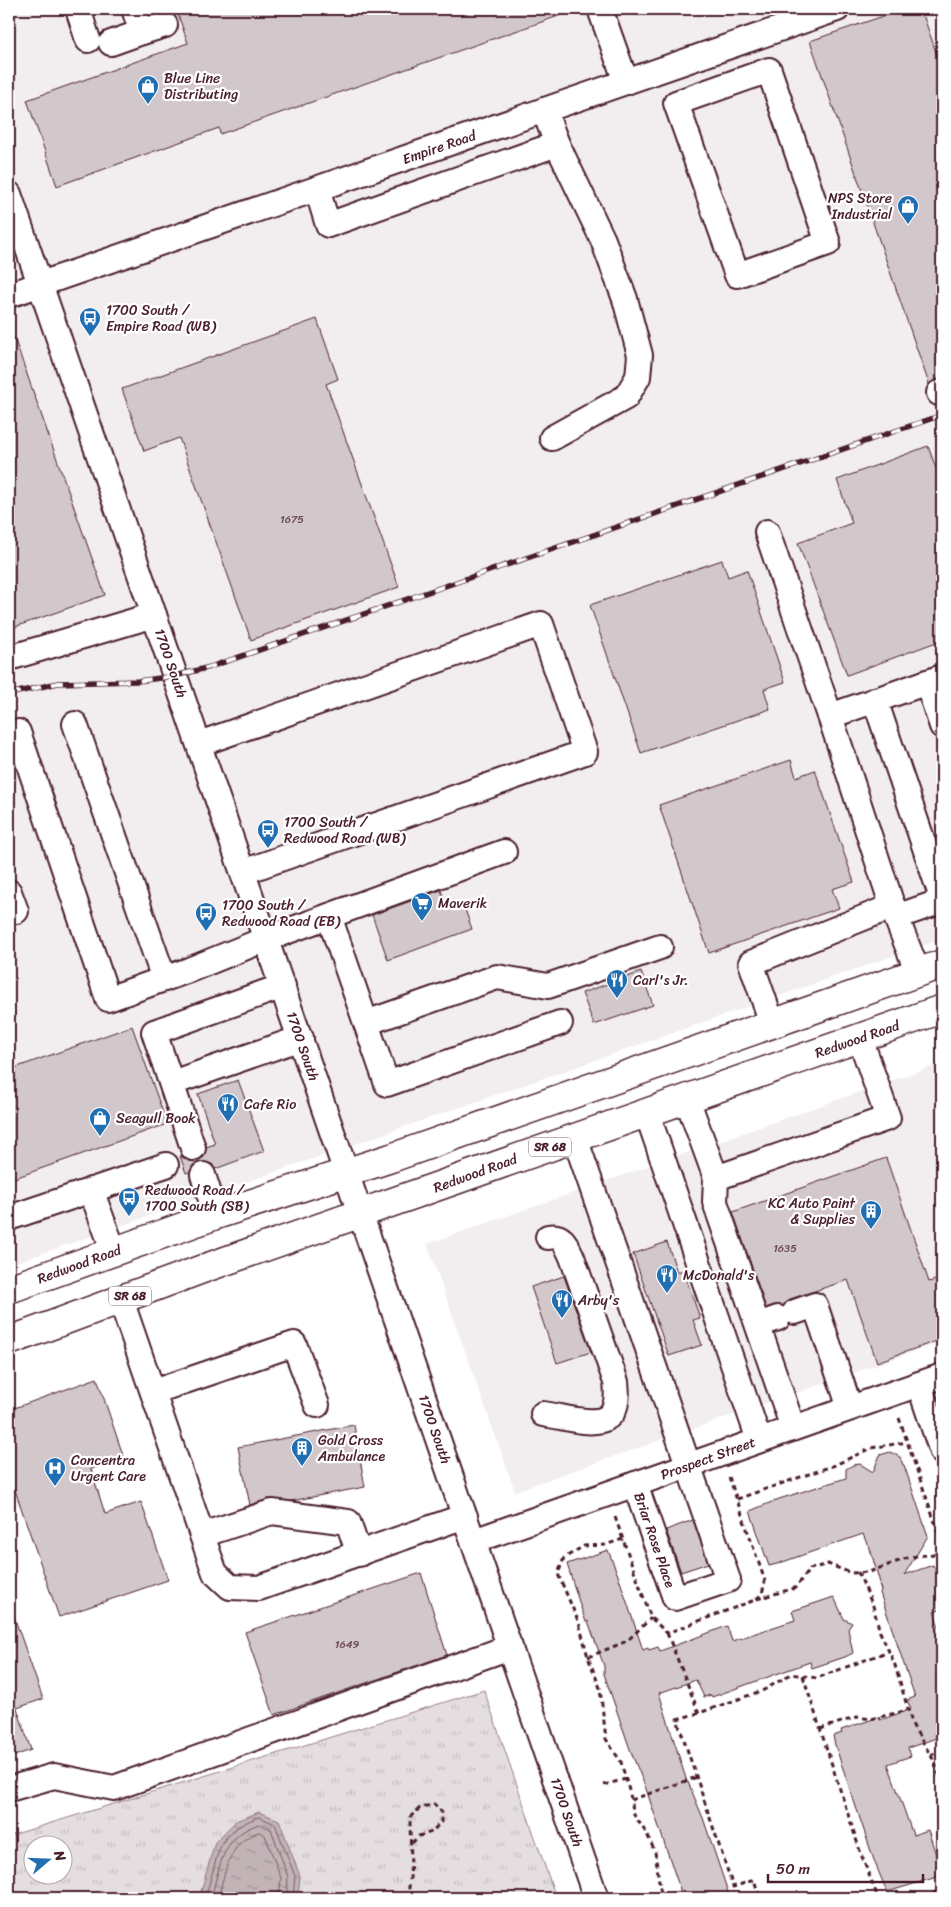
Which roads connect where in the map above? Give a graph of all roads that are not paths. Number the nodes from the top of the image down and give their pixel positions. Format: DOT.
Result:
graph roads {
  1 [pos="78,9"];
  2 [pos="134,9"];
  3 [pos="600,9"];
  4 [pos="837,9"];
  5 [pos="165,25"];
  6 [pos="142,32"];
  7 [pos="88,40"];
  8 [pos="111,43"];
  9 [pos="712,52"];
  10 [pos="626,82"];
  11 [pos="723,86"];
  12 [pos="544,110"];
  13 [pos="558,144"];
  14 [pos="317,189"];
  15 [pos="9,194"];
  16 [pos="18,248"];
  17 [pos="40,286"];
  18 [pos="9,295"];
  19 [pos="552,438"];
  20 [pos="767,532"];
  21 [pos="154,615"];
  22 [pos="9,658"];
  23 [pos="935,680"];
  24 [pos="875,700"];
  25 [pos="830,716"];
  26 [pos="75,724"];
  27 [pos="942,726"];
  28 [pos="18,732"];
  29 [pos="199,744"];
  30 [pos="504,852"];
  31 [pos="243,872"];
  32 [pos="942,899"];
  33 [pos="894,912"];
  34 [pos="329,916"];
  35 [pos="266,939"];
  36 [pos="660,947"];
  37 [pos="930,968"];
  38 [pos="164,979"];
  39 [pos="282,986"];
  40 [pos="942,1010"];
  41 [pos="366,1023"];
  42 [pos="560,1023"];
  43 [pos="772,1023"];
  44 [pos="300,1038"];
  45 [pos="860,1038"];
  46 [pos="172,1083"];
  47 [pos="687,1099"];
  48 [pos="647,1113"];
  49 [pos="575,1138"];
  50 [pos="193,1148"];
  51 [pos="166,1165"];
  52 [pos="346,1172"];
  53 [pos="203,1175"];
  54 [pos="716,1178"];
  55 [pos="91,1190"];
  56 [pos="361,1214"];
  57 [pos="216,1215"];
  58 [pos="9,1218"];
  59 [pos="548,1237"];
  60 [pos="114,1252"];
  61 [pos="9,1289"];
  62 [pos="121,1300"];
  63 [pos="777,1318"];
  64 [pos="9,1341"];
  65 [pos="942,1376"];
  66 [pos="919,1384"];
  67 [pos="152,1392"];
  68 [pos="317,1405"];
  69 [pos="850,1408"];
  70 [pos="543,1414"];
  71 [pos="794,1428"];
  72 [pos="759,1440"];
  73 [pos="942,1452"];
  74 [pos="688,1465"];
  75 [pos="635,1484"];
  76 [pos="465,1516"];
  77 [pos="202,1536"];
  78 [pos="474,1541"];
  79 [pos="359,1554"];
  80 [pos="510,1647"];
  81 [pos="9,1789"];
  82 [pos="596,1898"];
  1 -- 7 [label="street"];
  2 -- 6 [label="street"];
  3 -- 10 [label="street"];
  4 -- 9 [label="street, Empire Road"];
  5 -- 6 [label="street"];
  6 -- 8 [label="street"];
  9 -- 10 [label="street, Empire Road"];
  9 -- 11 [label="street"];
  10 -- 12 [label="street, Empire Road"];
  11 -- 11 [label="street"];
  12 -- 13 [label="street"];
  12 -- 14 [label="street, Empire Road"];
  13 -- 14 [label="street"];
  13 -- 19 [label="street"];
  14 -- 17 [label="street, Empire Road"];
  15 -- 16 [label="street, 1700 South"];
  16 -- 17 [label="street, 1700 South"];
  17 -- 18 [label="street, Empire Road"];
  17 -- 21 [label="street, 1700 South"];
  20 -- 25 [label="street"];
  21 -- 22 [label="street"];
  21 -- 29 [label="street, 1700 South"];
  23 -- 24 [label="street"];
  23 -- 27 [label="street"];
  24 -- 25 [label="street"];
  24 -- 32 [label="street"];
  25 -- 33 [label="street"];
  26 -- 38 [label="street"];
  28 -- 38 [label="street"];
  29 -- 31 [label="street, 1700 South"];
  29 -- 31 [label="street"];
  30 -- 34 [label="street"];
  31 -- 35 [label="street, 1700 South"];
  32 -- 33 [label="street"];
  33 -- 37 [label="street"];
  33 -- 43 [label="street"];
  34 -- 35 [label="street"];
  34 -- 41 [label="street"];
  35 -- 38 [label="street"];
  35 -- 39 [label="street, 1700 South"];
  36 -- 41 [label="street"];
  37 -- 43 [label="main road, Redwood Road"];
  39 -- 44 [label="street, 1700 South"];
  39 -- 46 [label="street"];
  40 -- 45 [label="main road, Redwood Road / SR 68"];
  41 -- 42 [label="street"];
  43 -- 52 [label="main road, Redwood Road"];
  44 -- 46 [label="street"];
  44 -- 52 [label="street, 1700 South"];
  45 -- 47 [label="main road, Redwood Road / SR 68"];
  45 -- 54 [label="street"];
  46 -- 50 [label="street"];
  47 -- 48 [label="main road, Redwood Road / SR 68"];
  47 -- 54 [label="street"];
  48 -- 49 [label="main road, Redwood Road / SR 68"];
  48 -- 72 [label="street"];
  49 -- 56 [label="main road, Redwood Road / SR 68"];
  49 -- 74 [label="street"];
  51 -- 55 [label="street"];
  52 -- 56 [label="street, 1700 South"];
  52 -- 57 [label="main road, Redwood Road"];
  53 -- 57 [label="street"];
  54 -- 63 [label="street"];
  55 -- 58 [label="street"];
  55 -- 60 [label="street"];
  56 -- 62 [label="main road, Redwood Road / SR 68"];
  56 -- 76 [label="street, 1700 South"];
  57 -- 60 [label="main road, Redwood Road"];
  59 -- 70 [label="street"];
  60 -- 61 [label="main road, Redwood Road"];
  62 -- 64 [label="main road, Redwood Road / SR 68"];
  62 -- 67 [label="street"];
  63 -- 69 [label="street"];
  63 -- 71 [label="street"];
  65 -- 66 [label="street, Prospect Street"];
  66 -- 69 [label="street, Prospect Street"];
  66 -- 73 [label="street"];
  67 -- 68 [label="street"];
  67 -- 77 [label="street"];
  69 -- 71 [label="street, Prospect Street"];
  71 -- 72 [label="street, Prospect Street"];
  72 -- 74 [label="street, Prospect Street"];
  74 -- 75 [label="street, Prospect Street"];
  74 -- 75 [label="street, Briar Rose Place"];
  75 -- 78 [label="street, Prospect Street"];
  76 -- 78 [label="street, 1700 South"];
  76 -- 79 [label="street"];
  77 -- 79 [label="street"];
  77 -- 79 [label="street"];
  78 -- 80 [label="street, 1700 South"];
  80 -- 81 [label="street"];
  80 -- 82 [label="street, 1700 South"];
}
